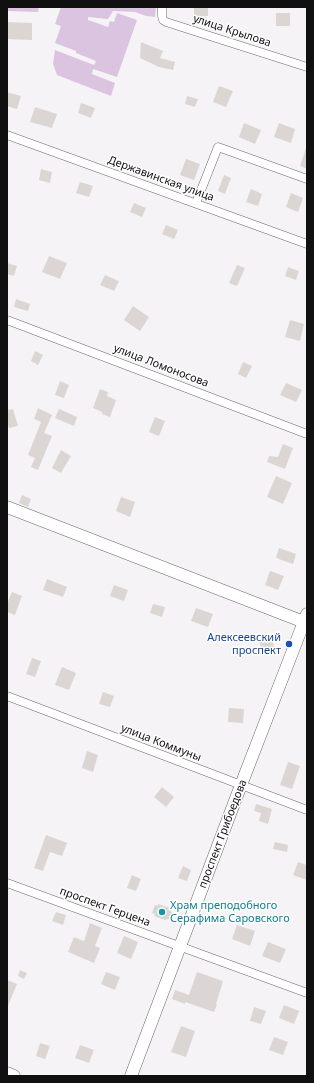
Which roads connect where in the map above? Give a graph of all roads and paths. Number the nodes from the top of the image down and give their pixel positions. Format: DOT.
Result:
graph roads {
  1 [pos="162,7"];
  2 [pos="307,67"];
  3 [pos="7,135"];
  4 [pos="307,179"];
  5 [pos="196,203"];
  6 [pos="307,244"];
  7 [pos="7,320"];
  8 [pos="307,434"];
  9 [pos="7,507"];
  10 [pos="306,620"];
  11 [pos="7,696"];
  12 [pos="241,785"];
  13 [pos="307,810"];
  14 [pos="7,883"];
  15 [pos="181,946"];
  16 [pos="307,993"];
  17 [pos="7,1074"];
  18 [pos="14,1076"];
  19 [pos="131,1076"];
  1 -- 2 [label="street, улица Крылова"];
  3 -- 5 [label="street, Державинская улица"];
  4 -- 5 [label="street"];
  5 -- 6 [label="street, Державинская улица"];
  7 -- 8 [label="street, улица Ломоносова"];
  9 -- 10 [label="street"];
  10 -- 12 [label="street, проспект Грибоедова"];
  11 -- 12 [label="street, улица Коммуны"];
  12 -- 13 [label="street, улица Коммуны"];
  12 -- 15 [label="street, проспект Грибоедова"];
  14 -- 15 [label="street, проспект Герцена"];
  15 -- 16 [label="street, проспект Герцена"];
  15 -- 19 [label="street, проспект Грибоедова"];
  17 -- 18 [label="street"];
}
